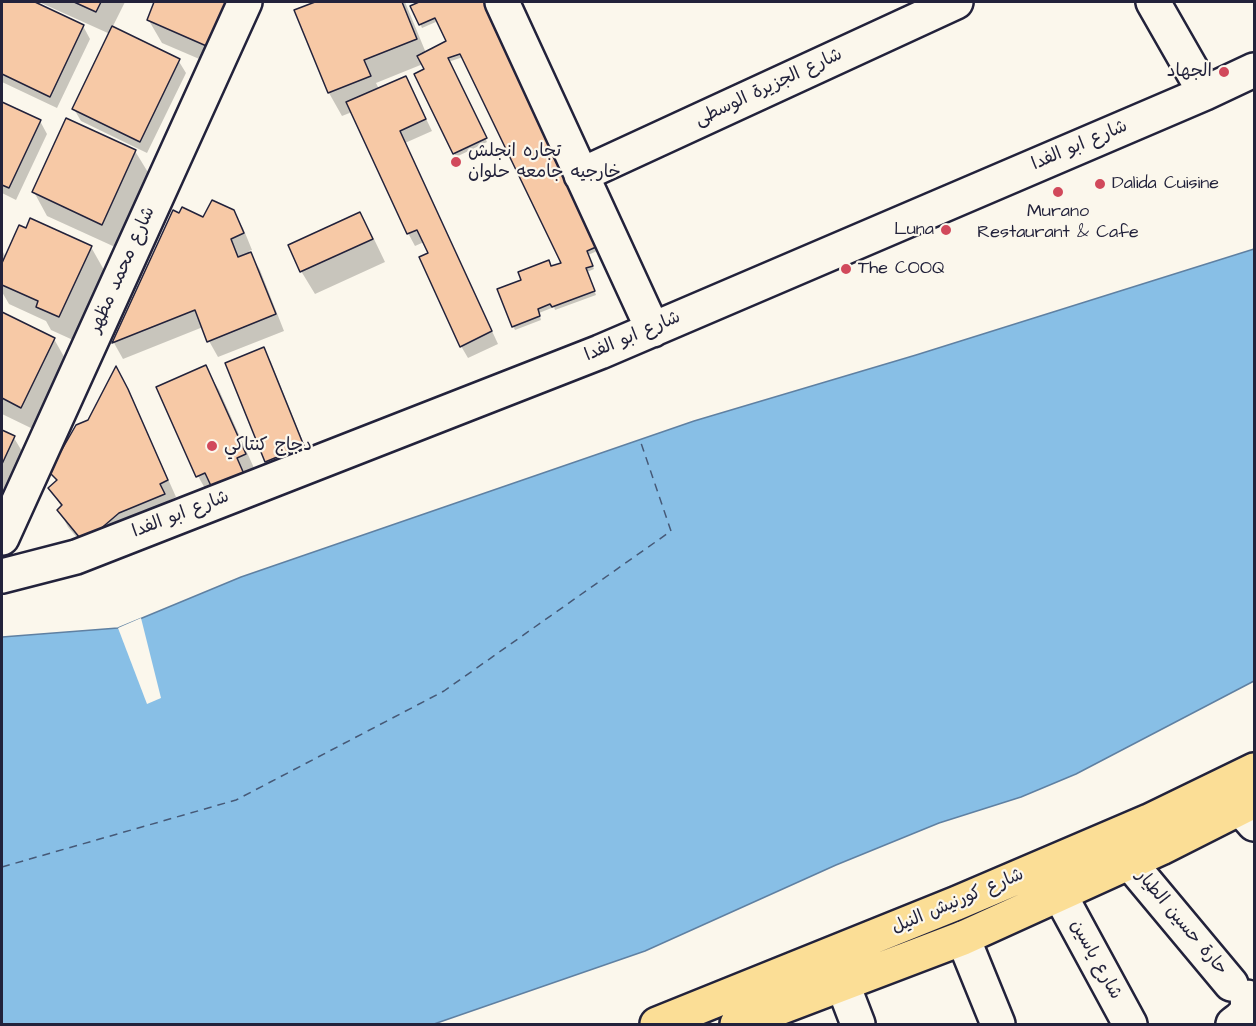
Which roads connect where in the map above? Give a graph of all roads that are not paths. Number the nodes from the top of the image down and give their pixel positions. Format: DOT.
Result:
graph roads {
  1 [pos="244,2"];
  2 [pos="502,2"];
  3 [pos="956,2"];
  4 [pos="1153,2"];
  5 [pos="1254,70"];
  6 [pos="1205,93"];
  7 [pos="581,175"];
  8 [pos="653,330"];
  9 [pos="2,538"];
  10 [pos="2,576"];
  11 [pos="1254,770"];
  12 [pos="1250,811"];
  13 [pos="1130,863"];
  14 [pos="1060,895"];
  15 [pos="963,938"];
  16 [pos="843,985"];
  17 [pos="1237,1002"];
  18 [pos="657,1024"];
  19 [pos="737,1024"];
  20 [pos="858,1024"];
  21 [pos="998,1024"];
  22 [pos="1130,1024"];
  1 -- 9 [label="street, شارع محمد مظهر"];
  2 -- 7 [label="street"];
  3 -- 7 [label="street, شارع الجزيرة الوسطى"];
  4 -- 6 [label="street"];
  5 -- 6 [label="street, شارع ابو الفدا"];
  6 -- 8 [label="street, شارع ابو الفدا"];
  7 -- 8 [label="street"];
  8 -- 10 [label="street, شارع ابو الفدا"];
  11 -- 18 [label="main road, شارع كورنيش النيل"];
  12 -- 13 [label="main road, شارع كورنيش النيل"];
  13 -- 14 [label="main road, شارع كورنيش النيل"];
  13 -- 17 [label="street, حارة حسين الطيار"];
  14 -- 15 [label="main road, شارع كورنيش النيل"];
  14 -- 22 [label="street, شارع ياسين"];
  15 -- 16 [label="main road, شارع كورنيش النيل"];
  15 -- 21 [label="street"];
  16 -- 19 [label="main road, شارع كورنيش النيل"];
  16 -- 20 [label="street"];
}
